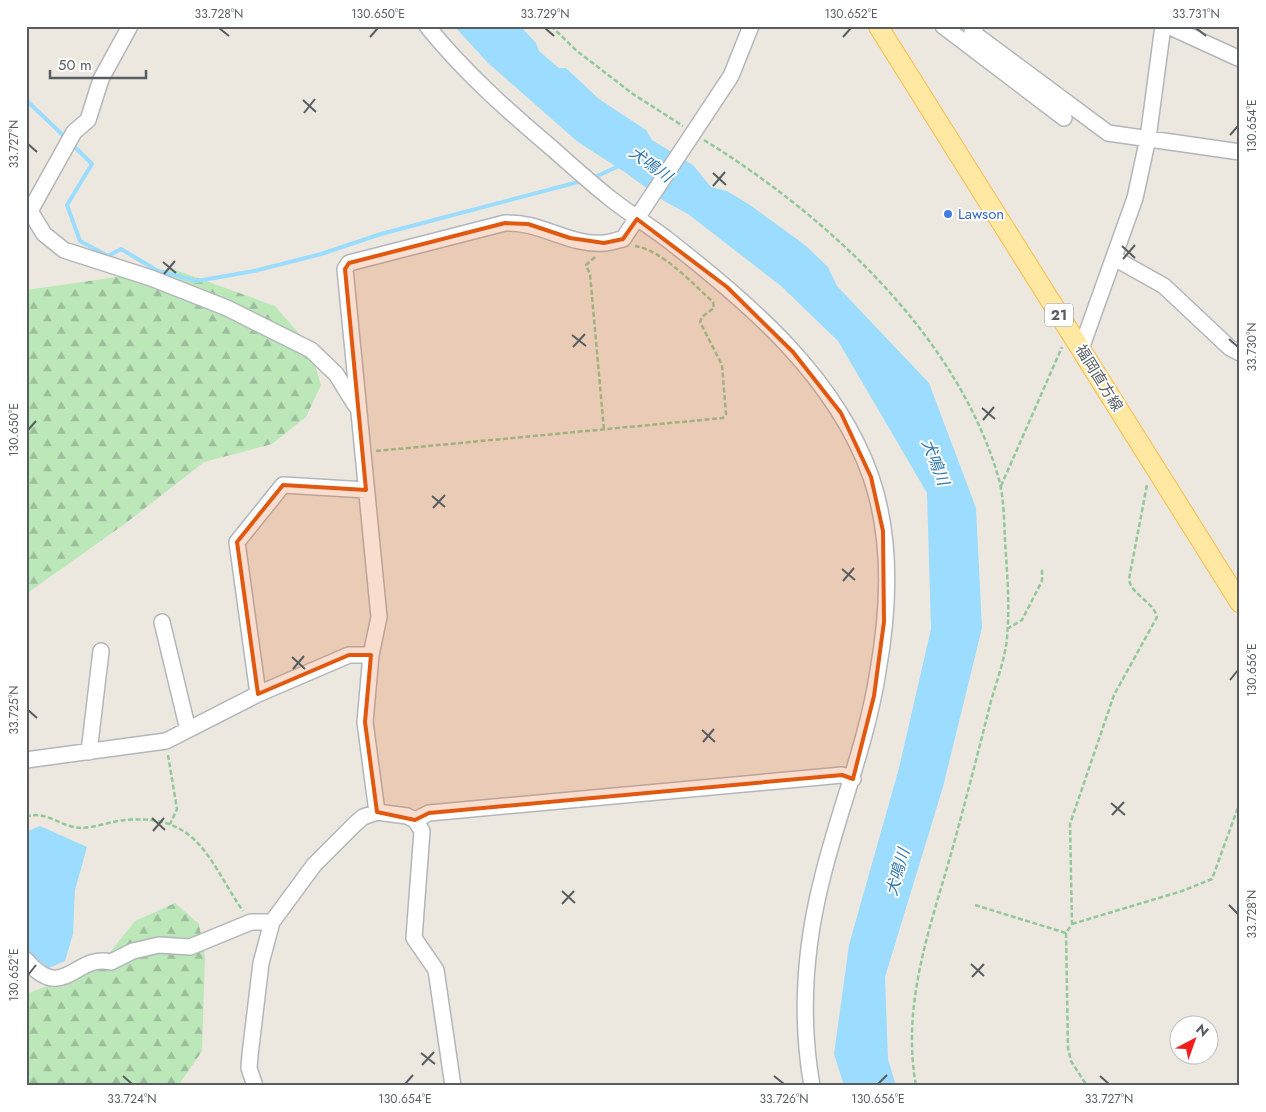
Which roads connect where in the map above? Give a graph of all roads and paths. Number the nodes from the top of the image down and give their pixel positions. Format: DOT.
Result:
graph roads {
  1 [pos="130,26"];
  2 [pos="428,26"];
  3 [pos="550,26"];
  4 [pos="750,26"];
  5 [pos="878,26"];
  6 [pos="943,26"];
  7 [pos="976,26"];
  8 [pos="1163,26"];
  9 [pos="1168,26"];
  10 [pos="1240,58"];
  11 [pos="1064,118"];
  12 [pos="694,134"];
  13 [pos="1148,138"];
  14 [pos="1240,152"];
  15 [pos="28,211"];
  16 [pos="637,219"];
  17 [pos="629,246"];
  18 [pos="602,255"];
  19 [pos="1114,258"];
  20 [pos="1076,342"];
  21 [pos="1240,353"];
  22 [pos="358,409"];
  23 [pos="604,430"];
  24 [pos="362,452"];
  25 [pos="1155,468"];
  26 [pos="1000,487"];
  27 [pos="366,490"];
  28 [pos="1042,569"];
  29 [pos="1240,604"];
  30 [pos="162,622"];
  31 [pos="1007,629"];
  32 [pos="101,650"];
  33 [pos="371,655"];
  34 [pos="258,694"];
  35 [pos="188,730"];
  36 [pos="166,741"];
  37 [pos="89,752"];
  38 [pos="26,760"];
  39 [pos="853,779"];
  40 [pos="1240,802"];
  41 [pos="376,812"];
  42 [pos="26,817"];
  43 [pos="415,820"];
  44 [pos="170,824"];
  45 [pos="975,905"];
  46 [pos="251,922"];
  47 [pos="272,922"];
  48 [pos="1072,924"];
  49 [pos="1066,933"];
  50 [pos="26,960"];
  51 [pos="255,1086"];
  52 [pos="453,1086"];
  53 [pos="812,1086"];
  54 [pos="916,1086"];
  55 [pos="1087,1086"];
  1 -- 15 [label="street"];
  2 -- 16 [label="street"];
  3 -- 12 [label="path"];
  4 -- 12 [label="street"];
  5 -- 20 [label="main road, 福岡直方線 / 21"];
  6 -- 11 [label="street"];
  7 -- 13 [label="street"];
  8 -- 13 [label="street"];
  9 -- 10 [label="street"];
  12 -- 16 [label="street"];
  12 -- 26 [label="path"];
  13 -- 14 [label="street"];
  13 -- 19 [label="street"];
  15 -- 22 [label="street"];
  16 -- 22 [label="street"];
  16 -- 39 [label="street"];
  17 -- 23 [label="path"];
  18 -- 23 [label="path"];
  19 -- 20 [label="street"];
  19 -- 21 [label="street"];
  20 -- 25 [label="main road, 福岡直方線 / 21"];
  20 -- 26 [label="path"];
  22 -- 24 [label="street"];
  23 -- 24 [label="path"];
  24 -- 27 [label="street"];
  25 -- 29 [label="main road, 福岡直方線 / 21"];
  25 -- 48 [label="path"];
  26 -- 31 [label="path"];
  27 -- 33 [label="street"];
  27 -- 34 [label="street"];
  28 -- 31 [label="path"];
  30 -- 35 [label="street"];
  31 -- 54 [label="path"];
  32 -- 37 [label="street"];
  33 -- 34 [label="street"];
  33 -- 41 [label="street"];
  34 -- 35 [label="street"];
  35 -- 36 [label="street"];
  36 -- 37 [label="street"];
  36 -- 44 [label="path"];
  37 -- 38 [label="street"];
  39 -- 43 [label="street"];
  39 -- 53 [label="street"];
  40 -- 48 [label="path"];
  41 -- 43 [label="street"];
  41 -- 47 [label="street"];
  42 -- 44 [label="path"];
  43 -- 52 [label="street"];
  44 -- 46 [label="path"];
  45 -- 49 [label="path"];
  46 -- 47 [label="street"];
  46 -- 50 [label="street"];
  47 -- 51 [label="street"];
  48 -- 49 [label="path"];
  49 -- 55 [label="path"];
}
